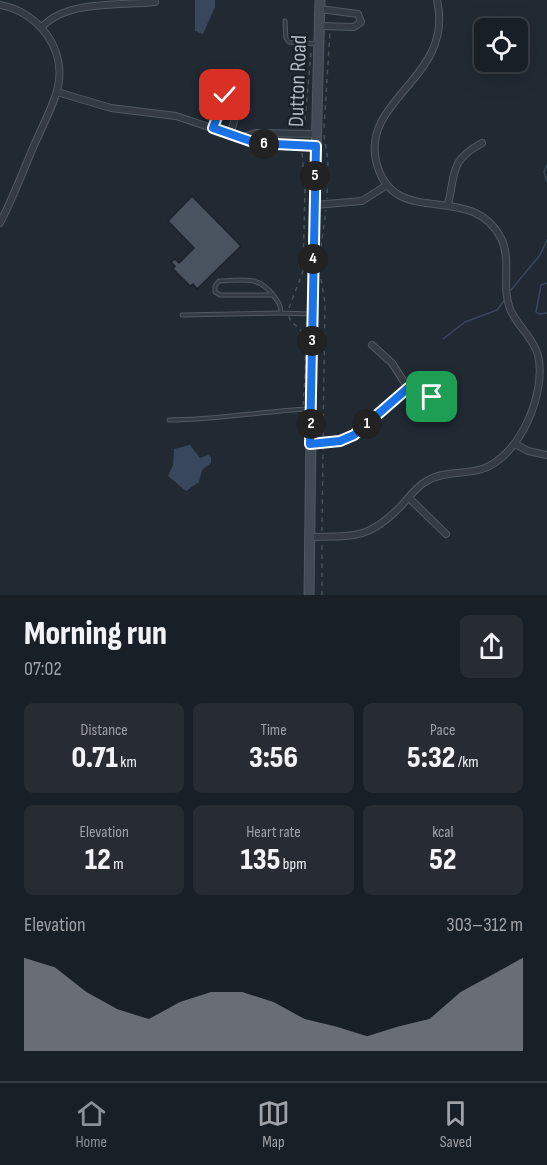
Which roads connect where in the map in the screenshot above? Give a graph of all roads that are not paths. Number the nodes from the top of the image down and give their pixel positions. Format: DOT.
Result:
graph roads {
  1 [pos="437,0"];
  2 [pos="155,2"];
  3 [pos="0,5"];
  4 [pos="320,5"];
  5 [pos="285,21"];
  6 [pos="320,26"];
  7 [pos="42,27"];
  8 [pos="317,44"];
  9 [pos="57,92"];
  10 [pos="213,128"];
  11 [pos="230,134"];
  12 [pos="316,134"];
  13 [pos="243,137"];
  14 [pos="482,143"];
  15 [pos="316,146"];
  16 [pos="387,185"];
  17 [pos="448,204"];
  18 [pos="314,205"];
  19 [pos="0,223"];
  20 [pos="273,295"];
  21 [pos="281,313"];
  22 [pos="312,314"];
  23 [pos="182,315"];
  24 [pos="372,345"];
  25 [pos="307,410"];
  26 [pos="170,420"];
  27 [pos="310,444"];
  28 [pos="515,444"];
  29 [pos="547,455"];
  30 [pos="409,498"];
  31 [pos="446,534"];
  32 [pos="310,537"];
  33 [pos="309,595"];
  1 -- 16 [label="street"];
  2 -- 7 [label="street"];
  3 -- 7 [label="street"];
  4 -- 6 [label="street, Dutton Road"];
  4 -- 6 [label="street"];
  5 -- 8 [label="lane"];
  6 -- 8 [label="street, Dutton Road"];
  7 -- 9 [label="street"];
  8 -- 12 [label="street, Dutton Road"];
  9 -- 10 [label="street"];
  9 -- 19 [label="street"];
  10 -- 11 [label="street"];
  10 -- 11 [label="street"];
  11 -- 13 [label="street"];
  12 -- 13 [label="street"];
  12 -- 15 [label="street, Dutton Road"];
  13 -- 15 [label="street"];
  14 -- 17 [label="street"];
  15 -- 18 [label="street, Dutton Road"];
  16 -- 17 [label="street"];
  16 -- 18 [label="street"];
  17 -- 28 [label="street"];
  18 -- 22 [label="street, Dutton Road"];
  20 -- 20 [label="lane"];
  20 -- 21 [label="lane"];
  21 -- 22 [label="lane"];
  21 -- 23 [label="lane"];
  22 -- 25 [label="street, Dutton Road"];
  24 -- 27 [label="street"];
  25 -- 26 [label="lane"];
  25 -- 27 [label="street, Dutton Road"];
  27 -- 32 [label="street, Dutton Road"];
  28 -- 29 [label="street"];
  28 -- 30 [label="street"];
  30 -- 31 [label="street"];
  30 -- 32 [label="street"];
  32 -- 33 [label="street, Dutton Road"];
}
